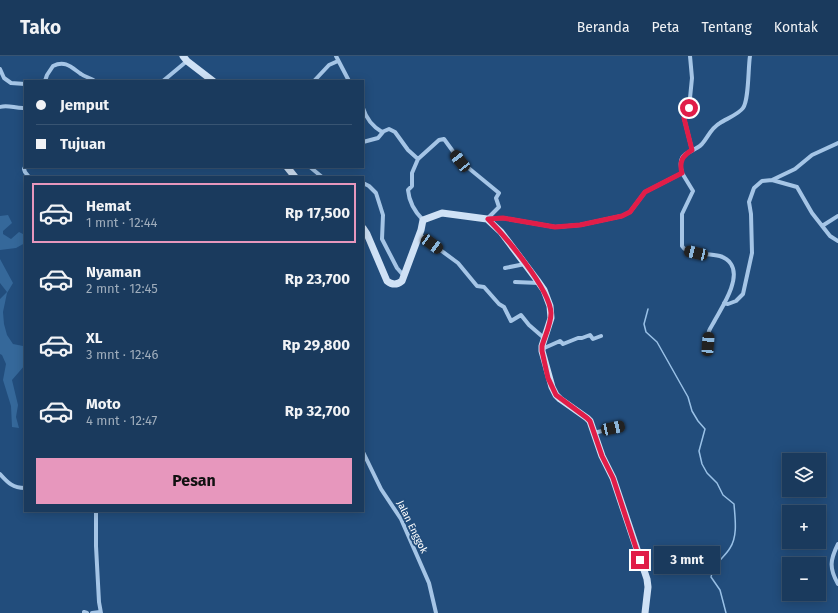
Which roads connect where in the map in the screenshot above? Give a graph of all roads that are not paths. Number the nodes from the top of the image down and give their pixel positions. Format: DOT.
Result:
graph roads {
  1 [pos="336,56"];
  2 [pos="690,56"];
  3 [pos="750,56"];
  4 [pos="185,59"];
  5 [pos="338,61"];
  6 [pos="0,70"];
  7 [pos="45,80"];
  8 [pos="93,80"];
  9 [pos="164,80"];
  10 [pos="212,80"];
  11 [pos="315,80"];
  12 [pos="348,80"];
  13 [pos="24,84"];
  14 [pos="0,107"];
  15 [pos="24,108"];
  16 [pos="364,110"];
  17 [pos="383,132"];
  18 [pos="364,142"];
  19 [pos="838,143"];
  20 [pos="692,150"];
  21 [pos="418,159"];
  22 [pos="288,168"];
  23 [pos="311,168"];
  24 [pos="682,173"];
  25 [pos="294,176"];
  26 [pos="321,176"];
  27 [pos="772,180"];
  28 [pos="364,184"];
  29 [pos="838,216"];
  30 [pos="488,219"];
  31 [pos="423,220"];
  32 [pos="822,226"];
  33 [pos="364,230"];
  34 [pos="420,235"];
  35 [pos="838,241"];
  36 [pos="525,264"];
  37 [pos="505,268"];
  38 [pos="404,276"];
  39 [pos="515,282"];
  40 [pos="539,283"];
  41 [pos="724,303"];
  42 [pos="601,336"];
  43 [pos="544,338"];
  44 [pos="708,344"];
  45 [pos="542,349"];
  46 [pos="622,426"];
  47 [pos="594,433"];
  48 [pos="364,454"];
  49 [pos="0,474"];
  50 [pos="24,488"];
  51 [pos="96,512"];
  52 [pos="838,544"];
  53 [pos="838,584"];
  54 [pos="101,612"];
  55 [pos="92,613"];
  56 [pos="436,613"];
  57 [pos="645,613"];
  1 -- 5 [label="street"];
  2 -- 20 [label="street"];
  3 -- 20 [label="street"];
  4 -- 9 [label="street"];
  4 -- 10 [label="main road"];
  5 -- 11 [label="street"];
  5 -- 12 [label="street"];
  6 -- 13 [label="street"];
  7 -- 8 [label="street"];
  14 -- 15 [label="street"];
  16 -- 17 [label="street"];
  17 -- 18 [label="street"];
  17 -- 21 [label="street"];
  19 -- 27 [label="street"];
  20 -- 24 [label="street"];
  21 -- 30 [label="street"];
  21 -- 31 [label="street"];
  22 -- 25 [label="main road"];
  23 -- 26 [label="street"];
  24 -- 30 [label="street"];
  24 -- 41 [label="street"];
  27 -- 32 [label="street"];
  27 -- 41 [label="street"];
  28 -- 38 [label="street"];
  29 -- 32 [label="street"];
  30 -- 31 [label="main road"];
  30 -- 36 [label="main road"];
  31 -- 34 [label="main road"];
  32 -- 35 [label="street"];
  33 -- 38 [label="main road"];
  34 -- 38 [label="main road"];
  34 -- 43 [label="street"];
  36 -- 37 [label="street"];
  36 -- 40 [label="main road"];
  39 -- 40 [label="street"];
  40 -- 43 [label="main road"];
  41 -- 44 [label="street"];
  42 -- 45 [label="street"];
  43 -- 45 [label="main road"];
  45 -- 47 [label="main road"];
  46 -- 47 [label="street"];
  47 -- 57 [label="main road"];
  48 -- 56 [label="street, Jalan Enggok"];
  49 -- 50 [label="street"];
  51 -- 54 [label="street"];
  52 -- 53 [label="street"];
  54 -- 55 [label="street"];
}
